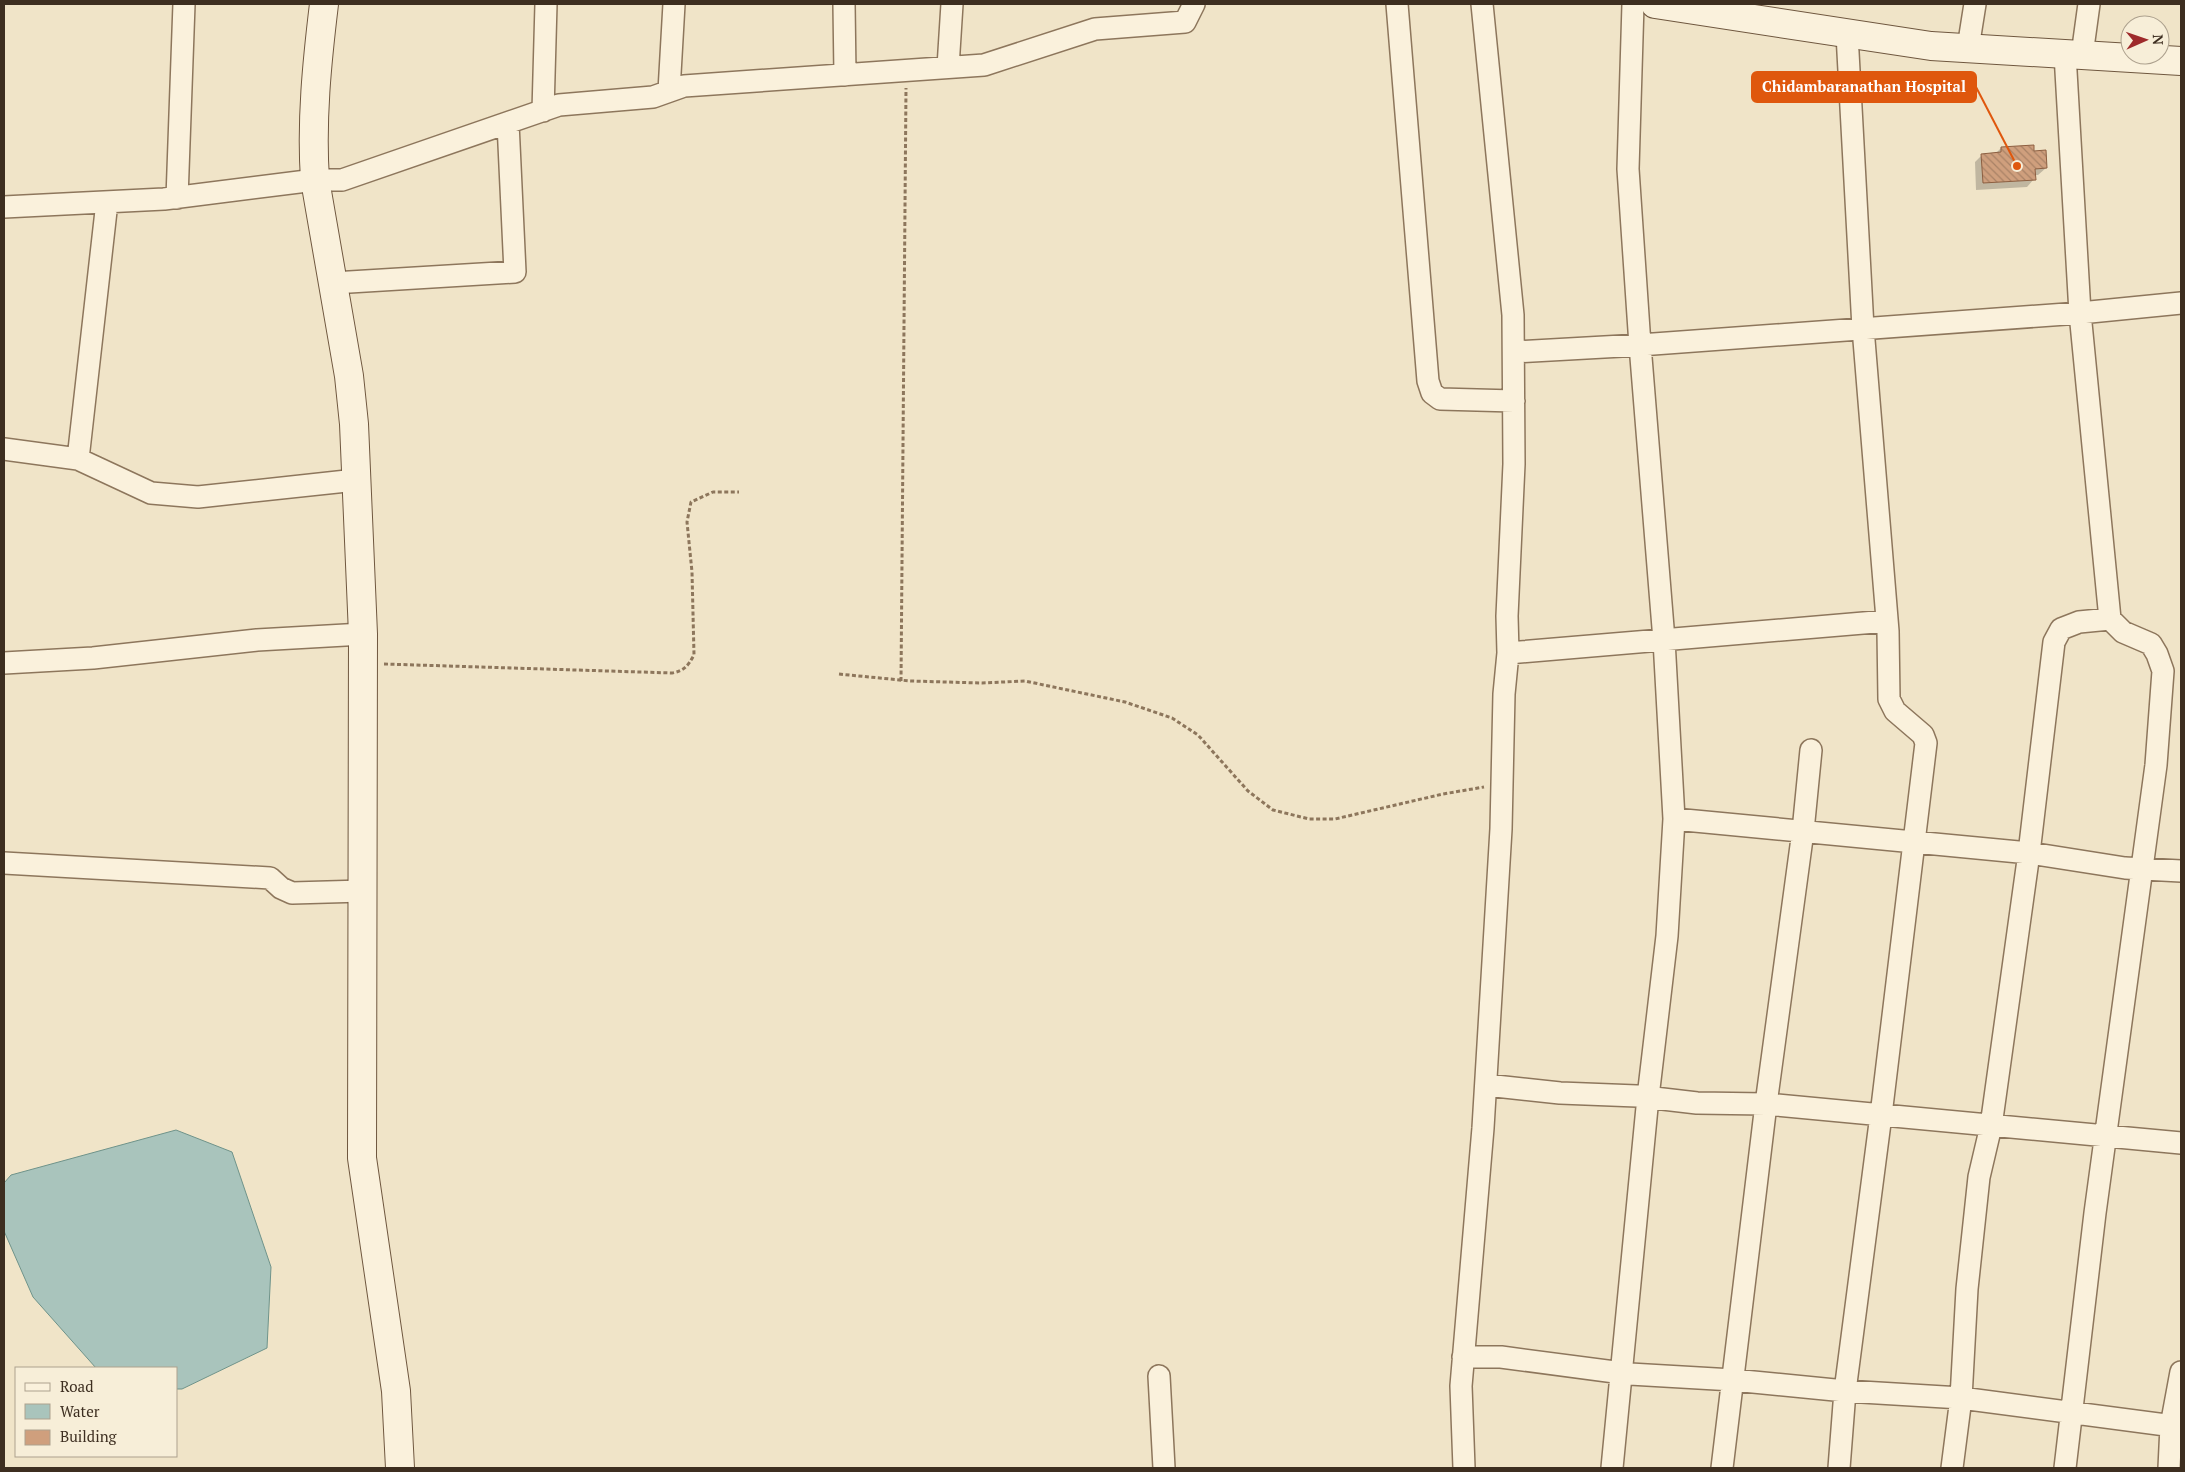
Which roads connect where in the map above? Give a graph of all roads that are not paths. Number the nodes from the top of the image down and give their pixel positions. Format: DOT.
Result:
graph roads {
  1 [pos="184,4"];
  2 [pos="324,4"];
  3 [pos="546,4"];
  4 [pos="674,4"];
  5 [pos="844,4"];
  6 [pos="952,4"];
  7 [pos="1194,4"];
  8 [pos="1397,4"];
  9 [pos="1482,4"];
  10 [pos="1633,4"];
  11 [pos="1655,4"];
  12 [pos="1975,4"];
  13 [pos="2089,4"];
  14 [pos="1743,11"];
  15 [pos="1848,34"];
  16 [pos="1968,48"];
  17 [pos="2073,54"];
  18 [pos="2181,61"];
  19 [pos="948,67"];
  20 [pos="845,75"];
  21 [pos="668,92"];
  22 [pos="543,110"];
  23 [pos="508,123"];
  24 [pos="315,180"];
  25 [pos="177,198"];
  26 [pos="107,202"];
  27 [pos="4,207"];
  28 [pos="333,284"];
  29 [pos="2181,303"];
  30 [pos="2080,313"];
  31 [pos="1863,328"];
  32 [pos="1640,345"];
  33 [pos="1514,352"];
  34 [pos="1514,401"];
  35 [pos="4,449"];
  36 [pos="78,458"];
  37 [pos="356,480"];
  38 [pos="2110,619"];
  39 [pos="1887,621"];
  40 [pos="364,634"];
  41 [pos="1664,640"];
  42 [pos="1508,653"];
  43 [pos="4,663"];
  44 [pos="1811,750"];
  45 [pos="1674,819"];
  46 [pos="1803,831"];
  47 [pos="1913,842"];
  48 [pos="2029,853"];
  49 [pos="4,863"];
  50 [pos="2141,868"];
  51 [pos="2181,871"];
  52 [pos="363,891"];
  53 [pos="1486,1085"];
  54 [pos="1648,1097"];
  55 [pos="1766,1104"];
  56 [pos="1881,1115"];
  57 [pos="1991,1126"];
  58 [pos="2106,1136"];
  59 [pos="2181,1143"];
  60 [pos="1464,1357"];
  61 [pos="2181,1372"];
  62 [pos="1621,1373"];
  63 [pos="1158,1376"];
  64 [pos="1733,1380"];
  65 [pos="1845,1391"];
  66 [pos="1961,1398"];
  67 [pos="2072,1412"];
  68 [pos="2176,1427"];
  69 [pos="400,1468"];
  70 [pos="1164,1468"];
  71 [pos="1464,1468"];
  72 [pos="1612,1468"];
  73 [pos="1722,1468"];
  74 [pos="1839,1468"];
  75 [pos="1952,1468"];
  76 [pos="2065,1468"];
  77 [pos="2169,1468"];
  1 -- 25 [label="street"];
  2 -- 24 [label="main road"];
  3 -- 22 [label="street"];
  4 -- 21 [label="street"];
  5 -- 20 [label="street"];
  6 -- 19 [label="street"];
  7 -- 19 [label="street"];
  8 -- 34 [label="street"];
  9 -- 33 [label="street"];
  10 -- 32 [label="street"];
  11 -- 14 [label="main road"];
  12 -- 16 [label="street"];
  13 -- 17 [label="street"];
  14 -- 15 [label="main road"];
  15 -- 16 [label="main road"];
  15 -- 31 [label="street"];
  16 -- 17 [label="main road"];
  17 -- 18 [label="main road"];
  17 -- 30 [label="street"];
  19 -- 20 [label="street"];
  20 -- 21 [label="street"];
  21 -- 22 [label="street"];
  22 -- 23 [label="street"];
  23 -- 24 [label="street"];
  23 -- 28 [label="street"];
  24 -- 25 [label="street"];
  24 -- 28 [label="main road"];
  25 -- 26 [label="street"];
  26 -- 27 [label="street"];
  26 -- 36 [label="street"];
  28 -- 37 [label="main road"];
  29 -- 30 [label="street"];
  30 -- 31 [label="street"];
  30 -- 38 [label="street"];
  31 -- 32 [label="street"];
  31 -- 39 [label="street"];
  32 -- 33 [label="street"];
  32 -- 41 [label="street"];
  33 -- 34 [label="street"];
  34 -- 42 [label="street"];
  35 -- 36 [label="street"];
  36 -- 37 [label="street"];
  37 -- 40 [label="main road"];
  38 -- 48 [label="street"];
  38 -- 50 [label="street"];
  39 -- 41 [label="street"];
  39 -- 47 [label="street"];
  40 -- 43 [label="street"];
  40 -- 52 [label="main road"];
  41 -- 42 [label="street"];
  41 -- 45 [label="street"];
  42 -- 53 [label="street"];
  44 -- 46 [label="street"];
  45 -- 46 [label="street"];
  45 -- 54 [label="street"];
  46 -- 47 [label="street"];
  46 -- 55 [label="street"];
  47 -- 48 [label="street"];
  47 -- 56 [label="street"];
  48 -- 50 [label="street"];
  48 -- 57 [label="street"];
  49 -- 52 [label="street"];
  50 -- 51 [label="street"];
  50 -- 58 [label="street"];
  52 -- 69 [label="main road"];
  53 -- 54 [label="street"];
  53 -- 60 [label="street"];
  54 -- 55 [label="street"];
  54 -- 62 [label="street"];
  55 -- 56 [label="street"];
  55 -- 64 [label="street"];
  56 -- 57 [label="street"];
  56 -- 65 [label="street"];
  57 -- 58 [label="street"];
  57 -- 66 [label="street"];
  58 -- 59 [label="street"];
  58 -- 67 [label="street"];
  60 -- 62 [label="street"];
  60 -- 71 [label="street"];
  61 -- 68 [label="street"];
  62 -- 64 [label="street"];
  62 -- 72 [label="street"];
  63 -- 70 [label="street"];
  64 -- 65 [label="street"];
  64 -- 73 [label="street"];
  65 -- 66 [label="street"];
  65 -- 74 [label="street"];
  66 -- 67 [label="street"];
  66 -- 75 [label="street"];
  67 -- 68 [label="street"];
  67 -- 76 [label="street"];
  68 -- 77 [label="street"];
}
